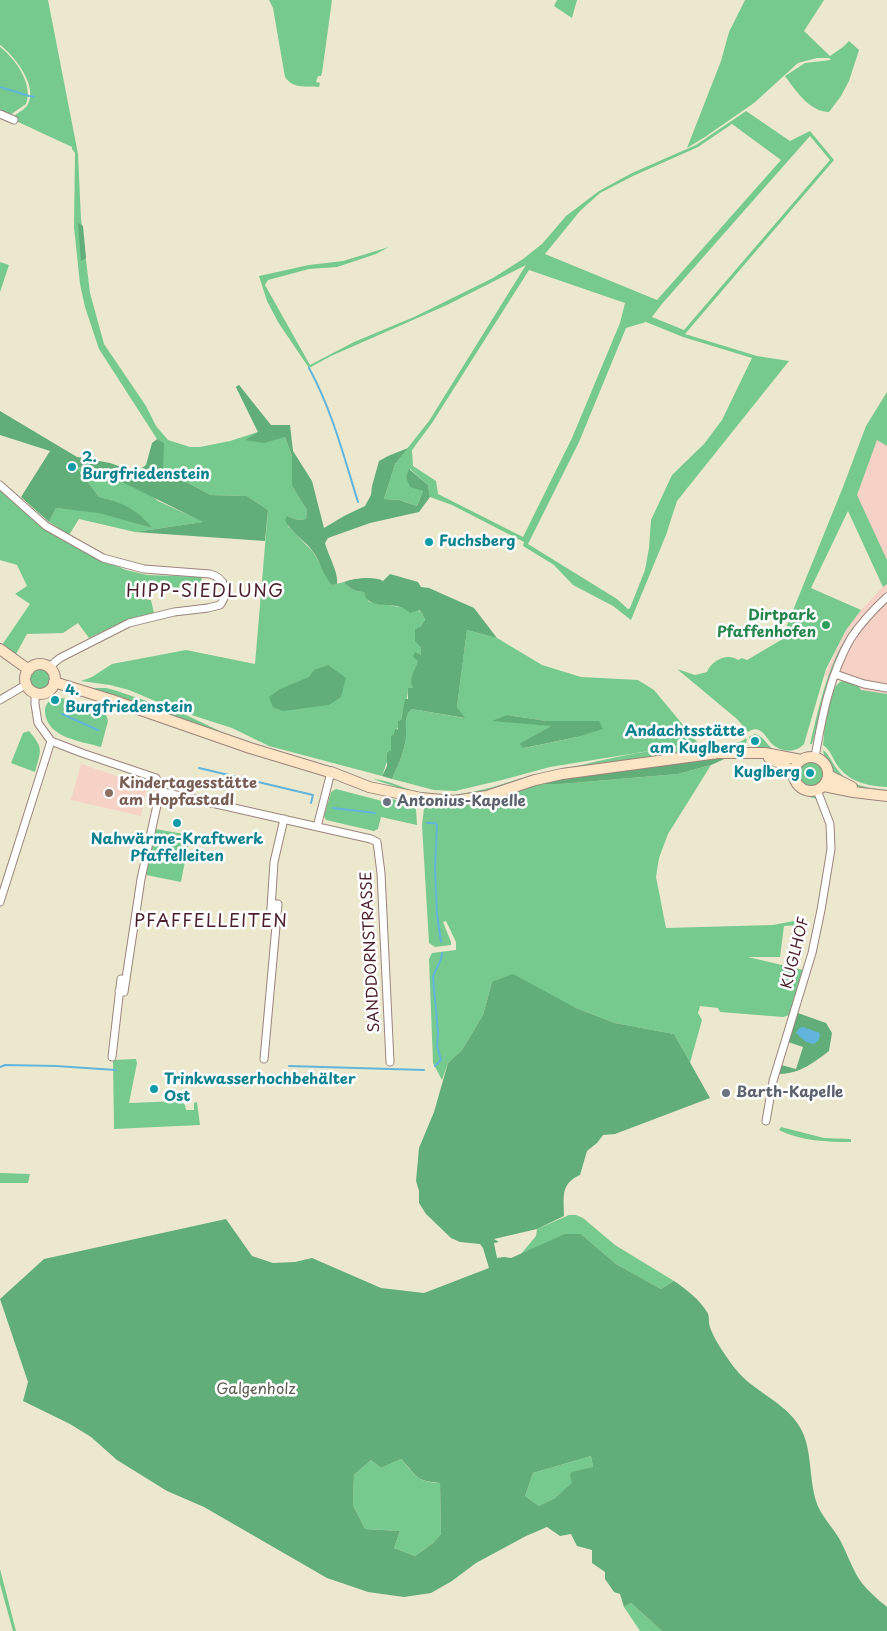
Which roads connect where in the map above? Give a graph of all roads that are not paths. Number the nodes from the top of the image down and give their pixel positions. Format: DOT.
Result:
graph roads {
  1 [pos="0,114"];
  2 [pos="14,120"];
  3 [pos="0,485"];
  4 [pos="887,597"];
  5 [pos="0,649"];
  6 [pos="49,667"];
  7 [pos="29,670"];
  8 [pos="835,674"];
  9 [pos="54,682"];
  10 [pos="27,684"];
  11 [pos="887,688"];
  12 [pos="35,692"];
  13 [pos="0,700"];
  14 [pos="51,741"];
  15 [pos="754,752"];
  16 [pos="815,757"];
  17 [pos="801,760"];
  18 [pos="331,772"];
  19 [pos="794,773"];
  20 [pos="828,775"];
  21 [pos="820,788"];
  22 [pos="163,792"];
  23 [pos="864,793"];
  24 [pos="887,796"];
  25 [pos="284,820"];
  26 [pos="317,827"];
  27 [pos="0,902"];
  28 [pos="112,1057"];
  29 [pos="264,1059"];
  30 [pos="390,1062"];
  31 [pos="766,1121"];
  1 -- 2 [label="street"];
  3 -- 6 [label="street"];
  4 -- 8 [label="street"];
  5 -- 7 [label="street"];
  6 -- 7 [label="street"];
  6 -- 9 [label="street"];
  7 -- 10 [label="street"];
  8 -- 11 [label="street"];
  8 -- 16 [label="street"];
  9 -- 12 [label="street"];
  9 -- 18 [label="street"];
  10 -- 12 [label="street"];
  10 -- 13 [label="street"];
  12 -- 14 [label="street"];
  14 -- 22 [label="street"];
  14 -- 27 [label="street"];
  15 -- 17 [label="street"];
  15 -- 18 [label="street"];
  15 -- 19 [label="street"];
  16 -- 17 [label="street"];
  16 -- 20 [label="street"];
  17 -- 19 [label="street"];
  18 -- 26 [label="street"];
  19 -- 21 [label="street"];
  20 -- 21 [label="street"];
  20 -- 23 [label="street"];
  21 -- 23 [label="street"];
  21 -- 31 [label="street, KUGLHOF"];
  22 -- 25 [label="street"];
  22 -- 28 [label="street"];
  23 -- 24 [label="street"];
  25 -- 26 [label="street"];
  25 -- 29 [label="street"];
  26 -- 30 [label="street, SANDDORNSTRASSE"];
}
